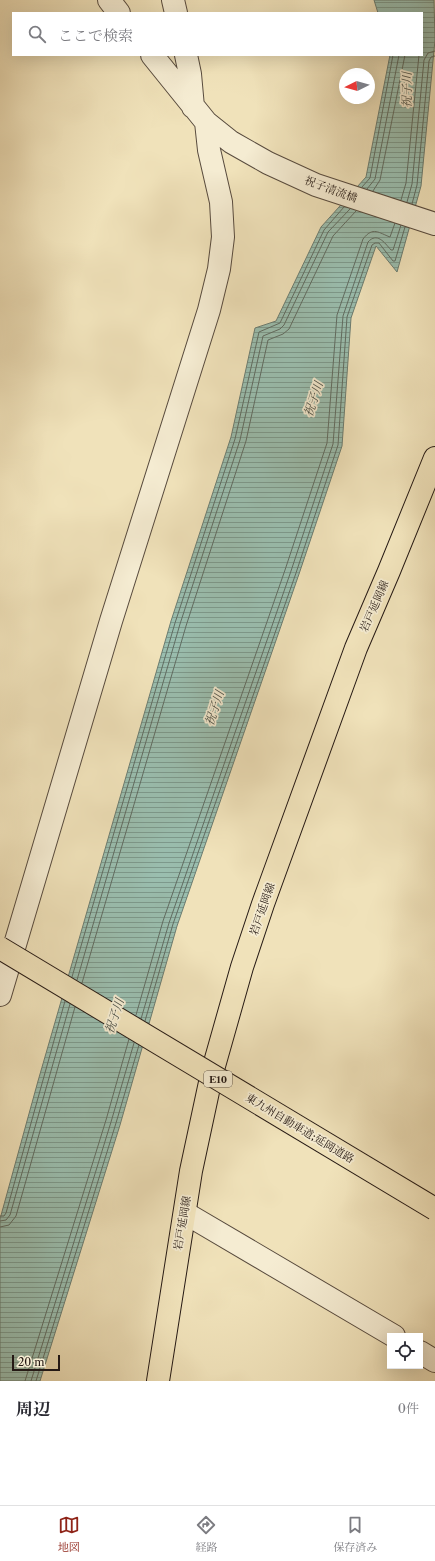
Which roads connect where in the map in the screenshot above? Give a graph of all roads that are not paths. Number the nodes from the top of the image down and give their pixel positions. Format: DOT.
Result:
graph roads {
  1 [pos="109,0"];
  2 [pos="172,0"];
  3 [pos="118,12"];
  4 [pos="176,12"];
  5 [pos="153,56"];
  6 [pos="186,56"];
  7 [pos="200,115"];
  8 [pos="435,224"];
  9 [pos="435,458"];
  10 [pos="0,948"];
  11 [pos="0,995"];
  12 [pos="435,1209"];
  13 [pos="185,1212"];
  14 [pos="389,1333"];
  15 [pos="423,1354"];
  16 [pos="435,1361"];
  17 [pos="158,1381"];
  1 -- 3 [label="street"];
  2 -- 4 [label="street"];
  5 -- 7 [label="street, 祝子清流橋"];
  6 -- 7 [label="street"];
  7 -- 8 [label="street, 祝子清流橋"];
  7 -- 11 [label="street"];
  9 -- 13 [label="main road, 岩戸延岡線"];
  10 -- 12 [label="main road, 東九州自動車道;延岡道路 / E10, bridge"];
  13 -- 14 [label="street"];
  13 -- 17 [label="main road, 岩戸延岡線"];
  15 -- 16 [label="street"];
}
